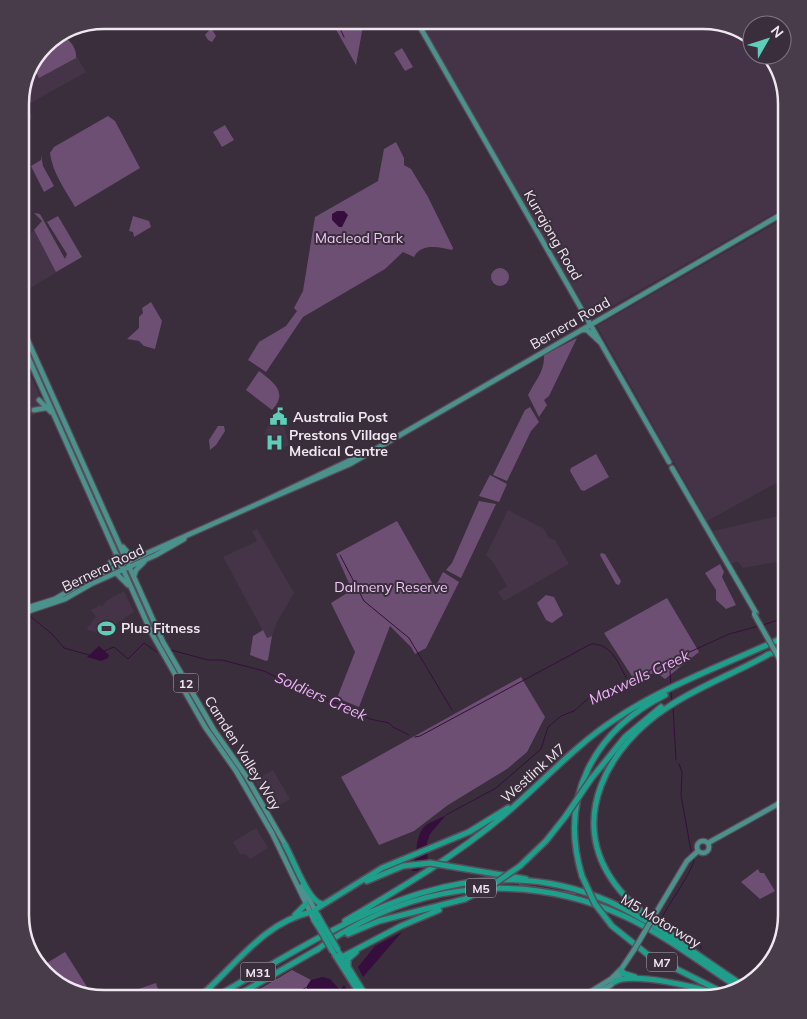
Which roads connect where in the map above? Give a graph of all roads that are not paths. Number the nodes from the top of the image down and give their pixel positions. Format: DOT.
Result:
graph roads {
  1 [pos="421,29"];
  2 [pos="778,216"];
  3 [pos="591,323"];
  4 [pos="580,330"];
  5 [pos="29,343"];
  6 [pos="604,346"];
  7 [pos="29,359"];
  8 [pos="38,400"];
  9 [pos="47,408"];
  10 [pos="34,410"];
  11 [pos="61,428"];
  12 [pos="191,534"];
  13 [pos="117,538"];
  14 [pos="116,556"];
  15 [pos="137,557"];
  16 [pos="147,560"];
  17 [pos="127,562"];
  18 [pos="122,567"];
  19 [pos="130,567"];
  20 [pos="116,573"];
  21 [pos="100,574"];
  22 [pos="135,579"];
  23 [pos="129,585"];
  24 [pos="29,607"];
  25 [pos="29,611"];
  26 [pos="778,640"];
  27 [pos="778,650"];
  28 [pos="778,655"];
  29 [pos="663,695"];
  30 [pos="665,707"];
  31 [pos="564,761"];
  32 [pos="778,803"];
  33 [pos="708,843"];
  34 [pos="285,845"];
  35 [pos="698,851"];
  36 [pos="358,884"];
  37 [pos="562,887"];
  38 [pos="458,903"];
  39 [pos="306,904"];
  40 [pos="324,904"];
  41 [pos="313,912"];
  42 [pos="289,920"];
  43 [pos="370,942"];
  44 [pos="304,946"];
  45 [pos="317,950"];
  46 [pos="337,954"];
  47 [pos="350,972"];
  48 [pos="621,972"];
  49 [pos="727,975"];
  50 [pos="643,980"];
  51 [pos="614,982"];
  52 [pos="738,982"];
  53 [pos="733,984"];
  54 [pos="717,989"];
  55 [pos="207,990"];
  56 [pos="228,990"];
  57 [pos="247,990"];
  58 [pos="357,990"];
  59 [pos="362,990"];
  60 [pos="594,990"];
  61 [pos="601,990"];
  62 [pos="703,990"];
  1 -- 3 [label="main road, Kurrajong Road"];
  2 -- 3 [label="main road, Bernera Road"];
  3 -- 4 [label="main road, Bernera Road"];
  3 -- 6 [label="main road, Kurrajong Road"];
  4 -- 6 [label="main road"];
  4 -- 12 [label="main road, Bernera Road"];
  5 -- 13 [label="main road, Camden Valley Way / 12"];
  6 -- 28 [label="main road, Kurrajong Road, bridge"];
  7 -- 11 [label="main road, Camden Valley Way / 12"];
  8 -- 9 [label="main road"];
  9 -- 10 [label="main road"];
  9 -- 11 [label="main road"];
  11 -- 14 [label="main road, Camden Valley Way / 12"];
  12 -- 15 [label="main road, Bernera Road"];
  12 -- 16 [label="main road, Bernera Road"];
  13 -- 15 [label="main road"];
  13 -- 17 [label="main road, Camden Valley Way / 12"];
  14 -- 18 [label="main road, Camden Valley Way / 12"];
  14 -- 21 [label="main road"];
  15 -- 17 [label="main road, Bernera Road"];
  16 -- 19 [label="main road, Bernera Road"];
  16 -- 22 [label="main road"];
  17 -- 18 [label="main road, Bernera Road"];
  17 -- 19 [label="main road, Camden Valley Way / 12"];
  18 -- 19 [label="main road, Bernera Road"];
  18 -- 20 [label="main road, Bernera Road"];
  18 -- 21 [label="main road, Bernera Road"];
  18 -- 23 [label="main road, Camden Valley Way / 12"];
  19 -- 22 [label="main road, Camden Valley Way / 12"];
  20 -- 23 [label="main road"];
  20 -- 25 [label="main road, Bernera Road"];
  21 -- 24 [label="main road, Bernera Road"];
  22 -- 34 [label="main road, Camden Valley Way / 12"];
  23 -- 39 [label="main road, Camden Valley Way / 12"];
  26 -- 29 [label="highway, M7"];
  27 -- 30 [label="highway, M5"];
  29 -- 31 [label="highway, Westlink M7 / M7"];
  29 -- 54 [label="highway, M7, bridge"];
  30 -- 38 [label="highway, bridge"];
  30 -- 49 [label="highway, M5"];
  31 -- 36 [label="highway"];
  31 -- 44 [label="highway, Westlink M7 / M7"];
  32 -- 33 [label="main road"];
  33 -- 35 [label="main road"];
  33 -- 35 [label="main road"];
  34 -- 40 [label="highway"];
  34 -- 41 [label="main road, Camden Valley Way / 12"];
  35 -- 48 [label="main road, bridge"];
  36 -- 37 [label="highway, bridge"];
  36 -- 40 [label="highway"];
  37 -- 44 [label="highway, M5 Motorway / M5"];
  37 -- 49 [label="highway, M5 Motorway / M5"];
  38 -- 43 [label="highway"];
  38 -- 45 [label="highway"];
  39 -- 41 [label="main road, Camden Valley Way / 12"];
  39 -- 42 [label="highway"];
  40 -- 41 [label="highway"];
  41 -- 42 [label="highway"];
  41 -- 46 [label="highway, bridge"];
  42 -- 55 [label="highway"];
  43 -- 46 [label="highway"];
  43 -- 47 [label="highway"];
  44 -- 56 [label="highway, M31"];
  45 -- 53 [label="highway, M5 Motorway / M5"];
  45 -- 57 [label="highway, M31"];
  46 -- 47 [label="highway"];
  46 -- 58 [label="highway"];
  47 -- 59 [label="highway"];
  48 -- 50 [label="highway"];
  48 -- 51 [label="main road"];
  48 -- 60 [label="main road"];
  49 -- 52 [label="highway, M5 Motorway / M5"];
  50 -- 51 [label="highway"];
  50 -- 62 [label="highway"];
  51 -- 61 [label="main road"];
}
